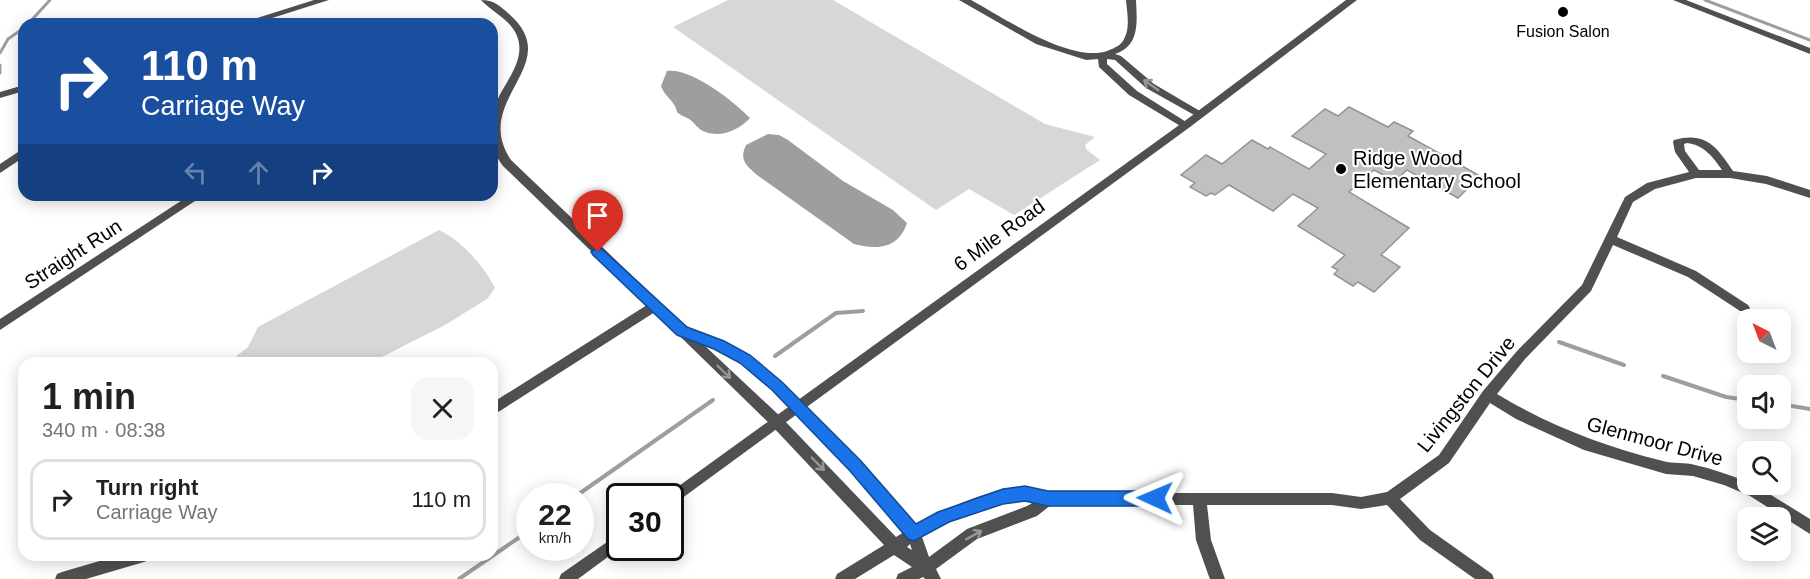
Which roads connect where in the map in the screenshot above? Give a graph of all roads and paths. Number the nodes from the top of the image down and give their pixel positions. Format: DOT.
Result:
graph roads {
  1 [pos="324,0"];
  2 [pos="486,0"];
  3 [pos="964,0"];
  4 [pos="1131,0"];
  5 [pos="1352,0"];
  6 [pos="1678,0"];
  7 [pos="263,18"];
  8 [pos="1810,51"];
  9 [pos="1103,55"];
  10 [pos="18,90"];
  11 [pos="507,90"];
  12 [pos="498,91"];
  13 [pos="0,95"];
  14 [pos="498,113"];
  15 [pos="1200,114"];
  16 [pos="1186,125"];
  17 [pos="498,143"];
  18 [pos="18,156"];
  19 [pos="0,169"];
  20 [pos="1696,174"];
  21 [pos="1730,174"];
  22 [pos="1810,194"];
  23 [pos="189,201"];
  24 [pos="1610,239"];
  25 [pos="654,307"];
  26 [pos="1744,308"];
  27 [pos="0,326"];
  28 [pos="682,331"];
  29 [pos="1488,395"];
  30 [pos="498,406"];
  31 [pos="798,407"];
  32 [pos="777,422"];
  33 [pos="684,491"];
  34 [pos="1200,498"];
  35 [pos="1390,498"];
  36 [pos="1048,499"];
  37 [pos="1810,527"];
  38 [pos="914,534"];
  39 [pos="895,547"];
  40 [pos="606,549"];
  41 [pos="124,561"];
  42 [pos="930,574"];
  43 [pos="62,579"];
  44 [pos="566,579"];
  45 [pos="842,579"];
  46 [pos="903,579"];
  47 [pos="1218,579"];
  48 [pos="1487,579"];
  1 -- 7 [label="street"];
  2 -- 11 [label="street"];
  3 -- 9 [label="street"];
  4 -- 9 [label="street"];
  5 -- 15 [label="street, 6 Mile Road"];
  6 -- 8 [label="street"];
  15 -- 9 [label="street, one-way"];
  9 -- 16 [label="street"];
  10 -- 13 [label="street"];
  11 -- 12 [label="street"];
  11 -- 14 [label="street"];
  15 -- 16 [label="street, 6 Mile Road"];
  16 -- 31 [label="street, 6 Mile Road"];
  17 -- 25 [label="street"];
  18 -- 19 [label="street"];
  20 -- 21 [label="street, Livingston Drive"];
  20 -- 21 [label="street"];
  20 -- 24 [label="street, Livingston Drive"];
  21 -- 22 [label="street, Livingston Drive"];
  23 -- 27 [label="street, Straight Run"];
  24 -- 26 [label="street"];
  24 -- 29 [label="street, Livingston Drive"];
  25 -- 28 [label="street"];
  25 -- 30 [label="street"];
  28 -- 31 [label="street"];
  28 -- 32 [label="street, one-way"];
  29 -- 35 [label="street, Livingston Drive"];
  29 -- 37 [label="street, Glenmoor Drive"];
  31 -- 32 [label="street, 6 Mile Road"];
  31 -- 38 [label="street"];
  32 -- 33 [label="street, 6 Mile Road"];
  32 -- 39 [label="street, one-way"];
  34 -- 35 [label="street, Livingston Drive"];
  34 -- 36 [label="street, Livingston Drive"];
  34 -- 47 [label="street"];
  35 -- 48 [label="street"];
  36 -- 38 [label="street, Livingston Drive"];
  42 -- 36 [label="street, one-way"];
  38 -- 39 [label="street, Livingston Drive"];
  38 -- 42 [label="street"];
  39 -- 42 [label="street"];
  39 -- 45 [label="street, Livingston Drive"];
  40 -- 44 [label="street"];
  41 -- 43 [label="street"];
  42 -- 46 [label="street"];
}
